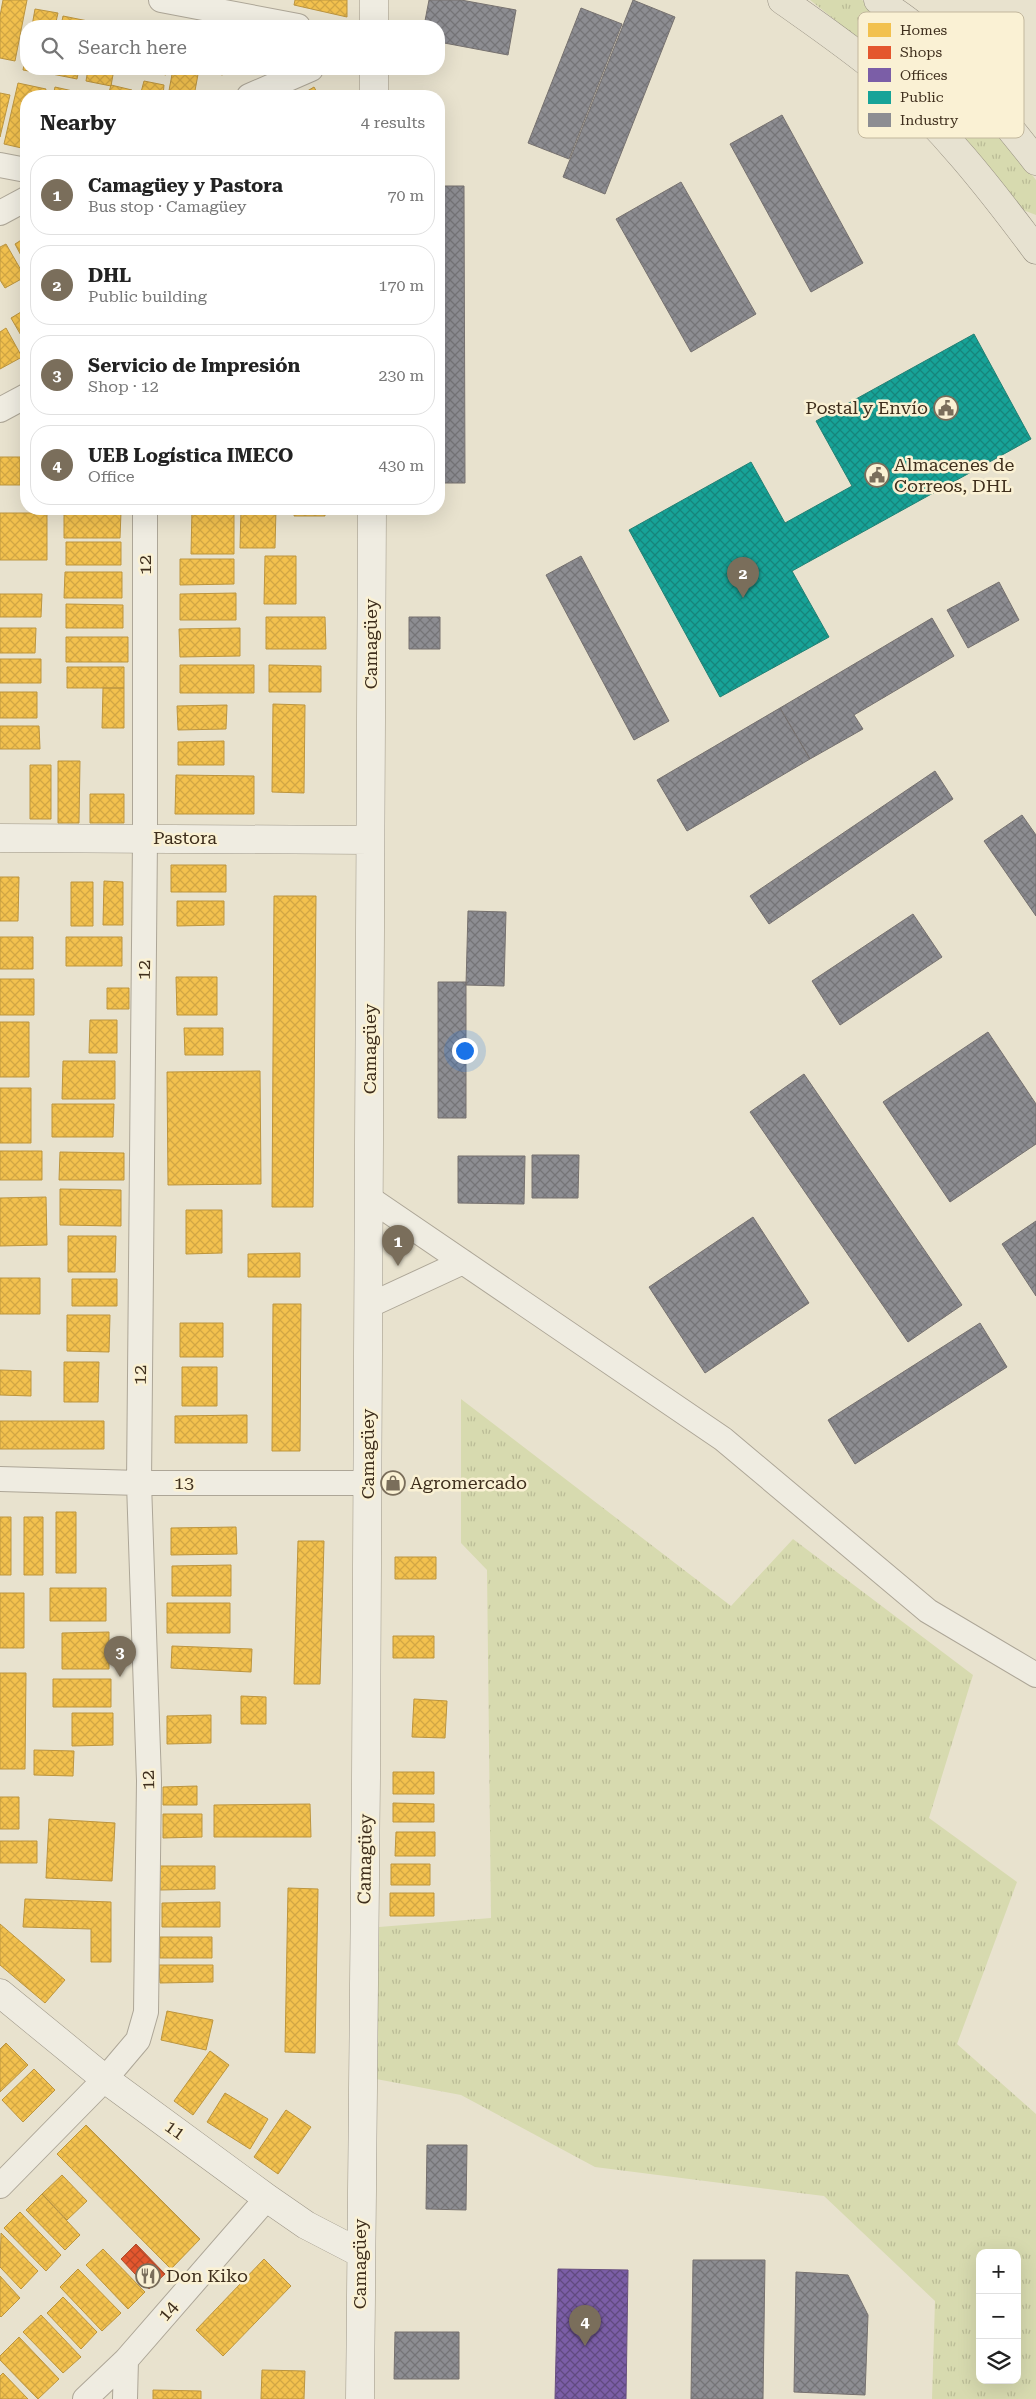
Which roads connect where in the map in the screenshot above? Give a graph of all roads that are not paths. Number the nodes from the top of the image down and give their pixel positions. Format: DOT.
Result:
graph roads {
  1 [pos="161,0"];
  2 [pos="374,0"];
  3 [pos="782,0"];
  4 [pos="878,0"];
  5 [pos="895,12"];
  6 [pos="266,20"];
  7 [pos="374,20"];
  8 [pos="858,57"];
  9 [pos="297,75"];
  10 [pos="374,75"];
  11 [pos="264,90"];
  12 [pos="374,90"];
  13 [pos="945,138"];
  14 [pos="1018,138"];
  15 [pos="1036,161"];
  16 [pos="0,165"];
  17 [pos="20,169"];
  18 [pos="20,202"];
  19 [pos="0,213"];
  20 [pos="1036,250"];
  21 [pos="20,399"];
  22 [pos="0,410"];
  23 [pos="145,515"];
  24 [pos="372,515"];
  25 [pos="0,838"];
  26 [pos="145,838"];
  27 [pos="370,840"];
  28 [pos="369,1198"];
  29 [pos="463,1262"];
  30 [pos="368,1306"];
  31 [pos="0,1479"];
  32 [pos="139,1483"];
  33 [pos="368,1483"];
  34 [pos="1036,1675"];
  35 [pos="0,1993"];
  36 [pos="105,2079"];
  37 [pos="0,2186"];
  38 [pos="267,2198"];
  39 [pos="360,2253"];
  40 [pos="126,2360"];
  41 [pos="85,2399"];
  42 [pos="125,2399"];
  43 [pos="360,2399"];
  1 -- 6 [label="street"];
  2 -- 7 [label="main road"];
  3 -- 8 [label="main road"];
  4 -- 5 [label="main road"];
  9 -- 11 [label="street"];
  10 -- 12 [label="main road"];
  13 -- 20 [label="main road"];
  14 -- 15 [label="main road"];
  16 -- 17 [label="street"];
  18 -- 19 [label="street"];
  21 -- 22 [label="street"];
  23 -- 26 [label="street, 12"];
  24 -- 27 [label="main road, Camagüey"];
  25 -- 26 [label="main road, Pastora"];
  26 -- 27 [label="main road, Pastora"];
  26 -- 32 [label="street, 12"];
  27 -- 28 [label="main road, Camagüey"];
  28 -- 29 [label="street"];
  28 -- 30 [label="main road, Camagüey"];
  29 -- 30 [label="street"];
  29 -- 34 [label="street"];
  30 -- 33 [label="main road, Camagüey"];
  31 -- 32 [label="street, 13"];
  32 -- 33 [label="street, 13"];
  32 -- 36 [label="street, 12"];
  33 -- 39 [label="main road, Camagüey"];
  35 -- 36 [label="main road, 11"];
  36 -- 37 [label="street, 12"];
  36 -- 38 [label="main road, 11"];
  38 -- 39 [label="main road, 11"];
  38 -- 40 [label="street, 14"];
  39 -- 43 [label="main road, Camagüey"];
  40 -- 41 [label="street, 14"];
  40 -- 42 [label="street"];
}
